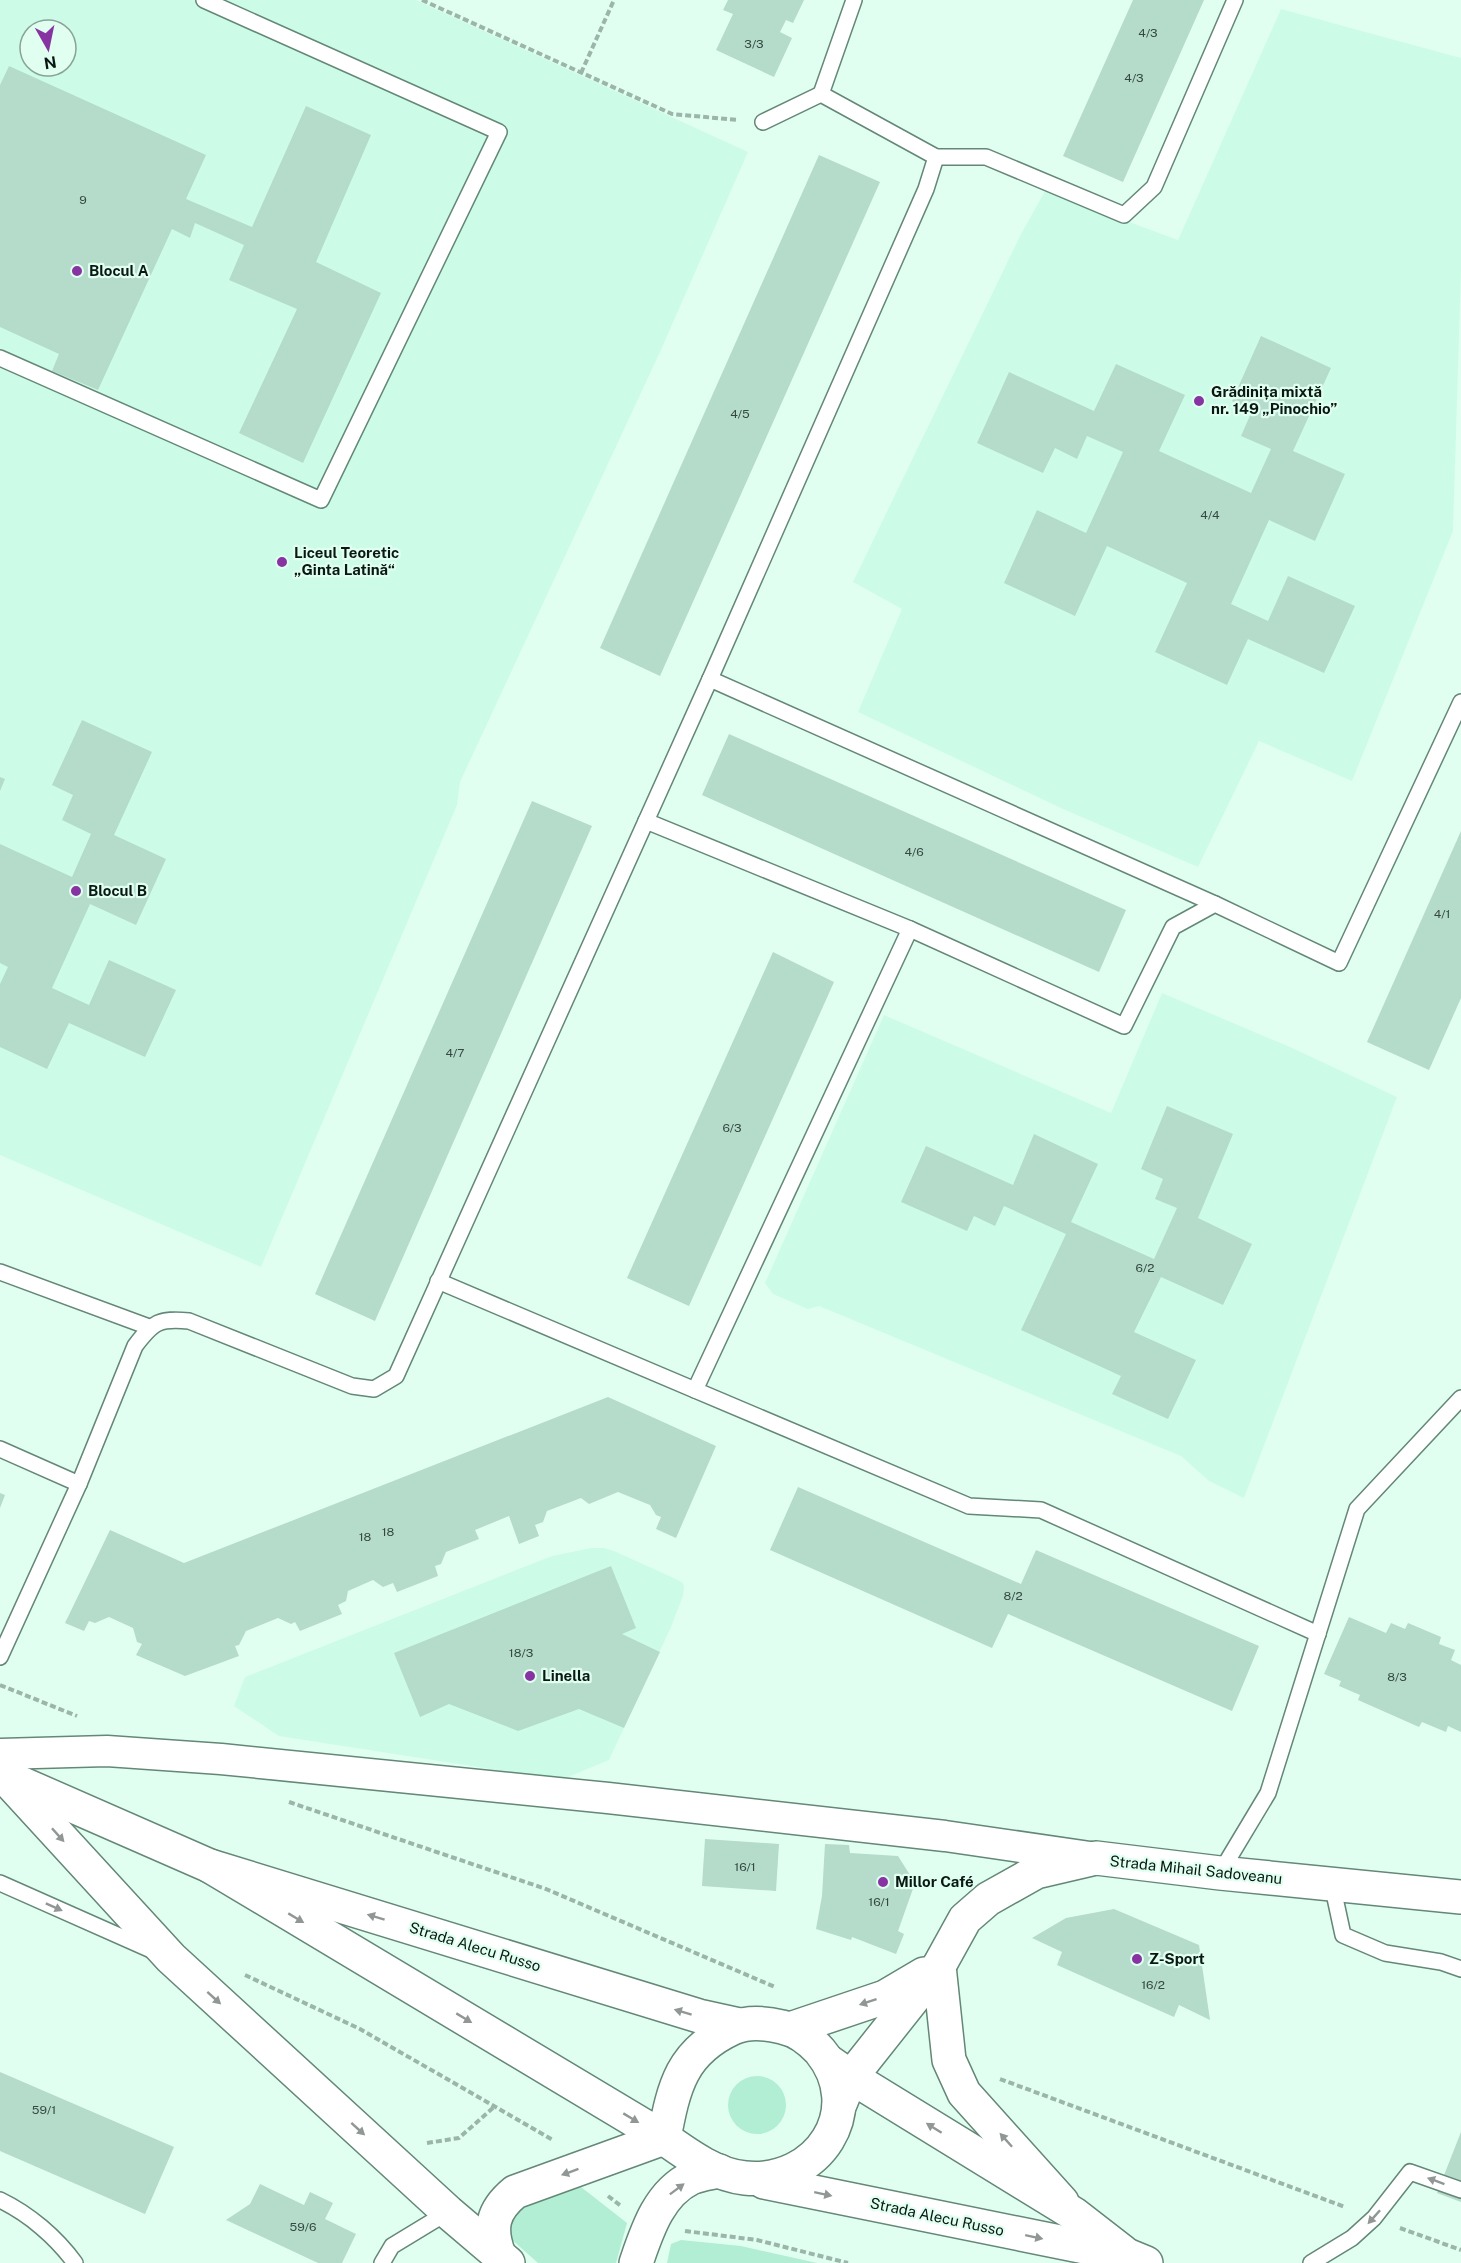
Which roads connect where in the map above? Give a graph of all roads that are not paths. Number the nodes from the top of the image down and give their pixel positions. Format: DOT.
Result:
graph roads {
  1 [pos="204,0"];
  2 [pos="854,0"];
  3 [pos="1235,0"];
  4 [pos="821,94"];
  5 [pos="763,122"];
  6 [pos="936,157"];
  7 [pos="0,358"];
  8 [pos="710,679"];
  9 [pos="1461,702"];
  10 [pos="646,821"];
  11 [pos="1215,904"];
  12 [pos="910,929"];
  13 [pos="0,1272"];
  14 [pos="438,1281"];
  15 [pos="149,1327"];
  16 [pos="695,1390"];
  17 [pos="1461,1398"];
  18 [pos="0,1449"];
  19 [pos="79,1484"];
  20 [pos="1318,1634"];
  21 [pos="0,1657"];
  22 [pos="1,1768"];
  23 [pos="1096,1858"];
  24 [pos="210,1866"];
  25 [pos="1220,1873"];
  26 [pos="0,1883"];
  27 [pos="1332,1884"];
  28 [pos="1461,1897"];
  29 [pos="171,1958"];
  30 [pos="939,1966"];
  31 [pos="1461,1970"];
  32 [pos="740,2025"];
  33 [pos="790,2029"];
  34 [pos="839,2069"];
  35 [pos="664,2138"];
  36 [pos="732,2175"];
  37 [pos="1461,2190"];
  38 [pos="515,2192"];
  39 [pos="0,2200"];
  40 [pos="448,2212"];
  41 [pos="1074,2214"];
  42 [pos="503,2259"];
  43 [pos="1135,2261"];
  44 [pos="75,2263"];
  45 [pos="382,2263"];
  46 [pos="636,2263"];
  47 [pos="1311,2263"];
  1 -- 7 [label="lane"];
  2 -- 4 [label="lane"];
  3 -- 6 [label="lane"];
  4 -- 5 [label="lane"];
  4 -- 6 [label="lane"];
  6 -- 8 [label="lane"];
  8 -- 10 [label="lane"];
  8 -- 11 [label="lane"];
  9 -- 11 [label="lane"];
  10 -- 12 [label="lane"];
  10 -- 14 [label="lane"];
  11 -- 12 [label="lane"];
  12 -- 16 [label="lane"];
  13 -- 15 [label="lane"];
  14 -- 15 [label="lane"];
  14 -- 16 [label="lane"];
  15 -- 19 [label="lane"];
  16 -- 20 [label="lane"];
  17 -- 20 [label="lane"];
  18 -- 19 [label="lane"];
  19 -- 21 [label="lane"];
  20 -- 25 [label="lane"];
  22 -- 23 [label="street"];
  22 -- 24 [label="main road, Strada Alecu Russo"];
  22 -- 29 [label="main road, one-way"];
  23 -- 25 [label="main road, Strada Mihail Sadoveanu"];
  23 -- 30 [label="main road, Strada Mihail Sadoveanu"];
  32 -- 24 [label="main road, Strada Alecu Russo, one-way"];
  24 -- 35 [label="main road, Strada Alecu Russo, one-way"];
  25 -- 27 [label="main road, Strada Mihail Sadoveanu"];
  26 -- 29 [label="lane, one-way"];
  27 -- 28 [label="main road, Strada Mihail Sadoveanu"];
  27 -- 31 [label="lane"];
  29 -- 40 [label="main road, one-way"];
  30 -- 33 [label="main road, one-way"];
  30 -- 34 [label="main road, Strada Mihail Sadoveanu"];
  41 -- 30 [label="main road, one-way"];
  32 -- 33 [label="main road"];
  32 -- 35 [label="main road"];
  33 -- 34 [label="main road"];
  34 -- 36 [label="main road"];
  41 -- 34 [label="main road, Strada Alecu Russo, one-way"];
  35 -- 36 [label="main road"];
  35 -- 38 [label="main road, one-way"];
  36 -- 43 [label="main road, Strada Alecu Russo, one-way"];
  46 -- 36 [label="main road, one-way"];
  37 -- 47 [label="lane, one-way"];
  38 -- 40 [label="main road"];
  38 -- 42 [label="main road"];
  39 -- 44 [label="lane"];
  40 -- 42 [label="main road"];
  40 -- 45 [label="lane"];
  41 -- 43 [label="main road, Strada Alecu Russo"];
}
